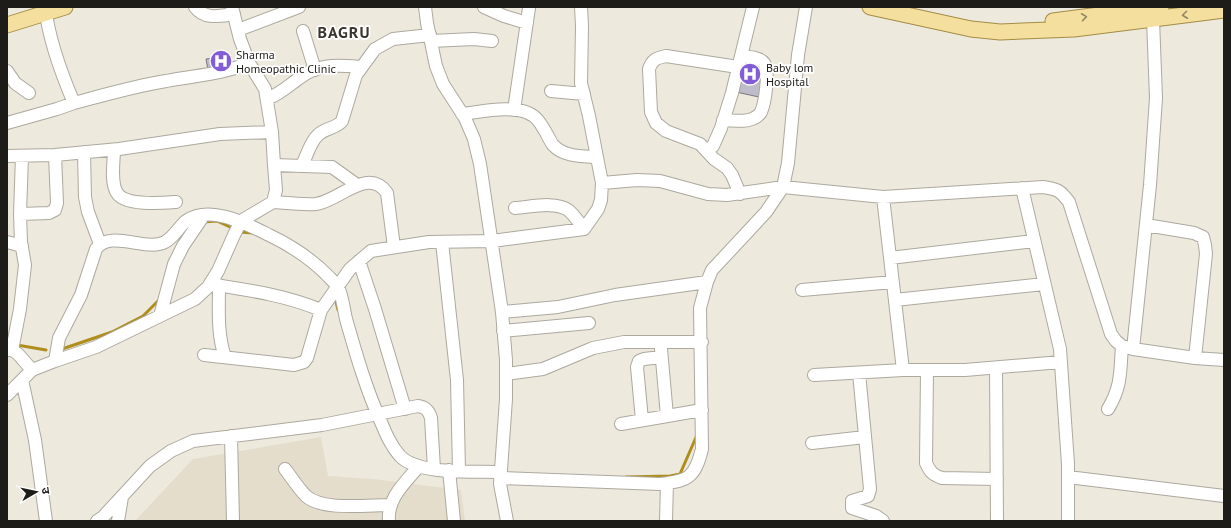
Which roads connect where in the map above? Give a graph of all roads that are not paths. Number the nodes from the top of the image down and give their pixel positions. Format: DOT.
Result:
graph roads {
  1 [pos="65,7"];
  2 [pos="195,7"];
  3 [pos="299,7"];
  4 [pos="425,7"];
  5 [pos="484,7"];
  6 [pos="581,7"];
  7 [pos="753,7"];
  8 [pos="806,7"];
  9 [pos="870,7"];
  10 [pos="908,7"];
  11 [pos="529,8"];
  12 [pos="46,10"];
  13 [pos="1224,10"];
  14 [pos="233,11"];
  15 [pos="1157,13"];
  16 [pos="527,22"];
  17 [pos="7,25"];
  18 [pos="238,30"];
  19 [pos="303,31"];
  20 [pos="430,38"];
  21 [pos="492,41"];
  22 [pos="740,62"];
  23 [pos="249,63"];
  24 [pos="361,67"];
  25 [pos="315,70"];
  26 [pos="7,71"];
  27 [pos="551,91"];
  28 [pos="29,93"];
  29 [pos="584,94"];
  30 [pos="267,99"];
  31 [pos="74,103"];
  32 [pos="514,110"];
  33 [pos="462,114"];
  34 [pos="723,120"];
  35 [pos="7,123"];
  36 [pos="272,132"];
  37 [pos="114,150"];
  38 [pos="707,150"];
  39 [pos="84,152"];
  40 [pos="55,155"];
  41 [pos="7,156"];
  42 [pos="22,156"];
  43 [pos="597,157"];
  44 [pos="274,165"];
  45 [pos="302,166"];
  46 [pos="602,183"];
  47 [pos="357,185"];
  48 [pos="783,187"];
  49 [pos="1022,188"];
  50 [pos="740,194"];
  51 [pos="883,197"];
  52 [pos="176,202"];
  53 [pos="273,202"];
  54 [pos="515,208"];
  55 [pos="20,214"];
  56 [pos="204,215"];
  57 [pos="241,221"];
  58 [pos="1146,225"];
  59 [pos="584,229"];
  60 [pos="492,241"];
  61 [pos="1034,241"];
  62 [pos="7,242"];
  63 [pos="442,242"];
  64 [pos="100,244"];
  65 [pos="22,246"];
  66 [pos="394,248"];
  67 [pos="890,258"];
  68 [pos="359,261"];
  69 [pos="707,282"];
  70 [pos="893,282"];
  71 [pos="1044,284"];
  72 [pos="214,285"];
  73 [pos="338,286"];
  74 [pos="802,290"];
  75 [pos="895,300"];
  76 [pos="320,310"];
  77 [pos="502,312"];
  78 [pos="160,316"];
  79 [pos="589,322"];
  80 [pos="503,331"];
  81 [pos="12,341"];
  82 [pos="660,342"];
  83 [pos="702,342"];
  84 [pos="1128,348"];
  85 [pos="204,355"];
  86 [pos="56,357"];
  87 [pos="225,357"];
  88 [pos="661,357"];
  89 [pos="1195,358"];
  90 [pos="1224,360"];
  91 [pos="1061,362"];
  92 [pos="996,368"];
  93 [pos="32,370"];
  94 [pos="903,370"];
  95 [pos="928,370"];
  96 [pos="859,373"];
  97 [pos="506,374"];
  98 [pos="814,375"];
  99 [pos="22,380"];
  100 [pos="7,395"];
  101 [pos="405,408"];
  102 [pos="1108,409"];
  103 [pos="702,410"];
  104 [pos="378,414"];
  105 [pos="666,416"];
  106 [pos="642,420"];
  107 [pos="621,424"];
  108 [pos="231,436"];
  109 [pos="865,437"];
  110 [pos="812,443"];
  111 [pos="419,466"];
  112 [pos="434,469"];
  113 [pos="285,470"];
  114 [pos="454,470"];
  115 [pos="500,475"];
  116 [pos="1068,477"];
  117 [pos="997,479"];
  118 [pos="667,483"];
  119 [pos="122,496"];
  120 [pos="1224,496"];
  121 [pos="390,504"];
  122 [pos="46,521"];
  123 [pos="98,521"];
  124 [pos="118,521"];
  125 [pos="232,521"];
  126 [pos="389,521"];
  127 [pos="454,521"];
  128 [pos="507,521"];
  129 [pos="666,521"];
  130 [pos="883,521"];
  131 [pos="997,521"];
  132 [pos="1068,521"];
  1 -- 12 [label="main road"];
  2 -- 14 [label="street"];
  3 -- 18 [label="street"];
  4 -- 20 [label="street"];
  5 -- 16 [label="street"];
  6 -- 29 [label="street"];
  7 -- 22 [label="street"];
  8 -- 48 [label="street"];
  9 -- 15 [label="main road"];
  10 -- 15 [label="main road, one-way"];
  11 -- 16 [label="street"];
  12 -- 17 [label="main road"];
  12 -- 31 [label="street"];
  13 -- 15 [label="main road, one-way"];
  14 -- 18 [label="street"];
  15 -- 58 [label="street"];
  16 -- 32 [label="street"];
  18 -- 23 [label="street"];
  19 -- 25 [label="street"];
  20 -- 21 [label="street"];
  20 -- 24 [label="street"];
  20 -- 33 [label="street"];
  22 -- 34 [label="street"];
  22 -- 34 [label="street"];
  22 -- 38 [label="street"];
  23 -- 30 [label="street"];
  23 -- 31 [label="street"];
  24 -- 25 [label="street"];
  24 -- 45 [label="street"];
  25 -- 30 [label="street"];
  26 -- 28 [label="street"];
  27 -- 29 [label="street"];
  29 -- 43 [label="street"];
  30 -- 36 [label="street"];
  31 -- 35 [label="street"];
  32 -- 33 [label="street"];
  32 -- 43 [label="street"];
  33 -- 60 [label="street"];
  34 -- 38 [label="street"];
  36 -- 37 [label="street"];
  36 -- 44 [label="street"];
  37 -- 39 [label="street"];
  37 -- 52 [label="street"];
  38 -- 50 [label="street"];
  39 -- 40 [label="street"];
  39 -- 64 [label="street"];
  40 -- 42 [label="street"];
  40 -- 55 [label="street"];
  41 -- 42 [label="street"];
  42 -- 55 [label="street"];
  43 -- 46 [label="street"];
  44 -- 45 [label="street"];
  44 -- 53 [label="street"];
  45 -- 47 [label="street"];
  46 -- 50 [label="street"];
  46 -- 59 [label="street"];
  47 -- 53 [label="street"];
  47 -- 66 [label="street"];
  48 -- 50 [label="street"];
  48 -- 51 [label="street"];
  48 -- 69 [label="street"];
  49 -- 51 [label="street"];
  49 -- 61 [label="street"];
  49 -- 84 [label="street"];
  51 -- 67 [label="street"];
  53 -- 57 [label="street"];
  54 -- 59 [label="street"];
  55 -- 65 [label="street"];
  56 -- 57 [label="street"];
  56 -- 64 [label="street"];
  56 -- 78 [label="street"];
  57 -- 72 [label="street"];
  57 -- 73 [label="street"];
  58 -- 84 [label="street"];
  58 -- 89 [label="street"];
  59 -- 60 [label="street"];
  60 -- 63 [label="street"];
  60 -- 77 [label="street"];
  61 -- 67 [label="street"];
  61 -- 71 [label="street"];
  62 -- 65 [label="street"];
  63 -- 66 [label="street"];
  63 -- 114 [label="street"];
  64 -- 86 [label="street"];
  65 -- 81 [label="street"];
  66 -- 68 [label="street"];
  67 -- 70 [label="street"];
  68 -- 73 [label="street"];
  68 -- 101 [label="street"];
  69 -- 77 [label="street"];
  69 -- 83 [label="street"];
  70 -- 74 [label="street"];
  70 -- 75 [label="street"];
  71 -- 75 [label="street"];
  71 -- 91 [label="street"];
  72 -- 76 [label="street"];
  72 -- 78 [label="street"];
  72 -- 87 [label="street"];
  73 -- 76 [label="street"];
  73 -- 104 [label="street"];
  75 -- 94 [label="street"];
  76 -- 87 [label="street"];
  77 -- 80 [label="street"];
  78 -- 86 [label="street"];
  79 -- 80 [label="street"];
  80 -- 97 [label="street"];
  81 -- 93 [label="street"];
  82 -- 83 [label="street"];
  82 -- 88 [label="street"];
  82 -- 97 [label="street"];
  83 -- 103 [label="street"];
  84 -- 89 [label="street"];
  84 -- 102 [label="street"];
  85 -- 87 [label="street"];
  86 -- 93 [label="street"];
  88 -- 105 [label="street"];
  88 -- 106 [label="street"];
  89 -- 90 [label="street"];
  91 -- 92 [label="street"];
  91 -- 116 [label="street"];
  92 -- 95 [label="street"];
  92 -- 117 [label="street"];
  93 -- 99 [label="street"];
  94 -- 95 [label="street"];
  94 -- 96 [label="street"];
  95 -- 117 [label="street"];
  96 -- 98 [label="street"];
  96 -- 109 [label="street"];
  97 -- 115 [label="street"];
  99 -- 100 [label="street"];
  99 -- 122 [label="street"];
  101 -- 104 [label="street"];
  101 -- 112 [label="street"];
  103 -- 105 [label="street"];
  103 -- 118 [label="street"];
  104 -- 108 [label="street"];
  104 -- 111 [label="street"];
  105 -- 106 [label="street"];
  106 -- 107 [label="street"];
  108 -- 119 [label="street"];
  108 -- 125 [label="street"];
  109 -- 110 [label="street"];
  109 -- 130 [label="street"];
  111 -- 112 [label="street"];
  111 -- 121 [label="street"];
  112 -- 114 [label="street"];
  113 -- 121 [label="street"];
  114 -- 115 [label="street"];
  114 -- 127 [label="street"];
  115 -- 118 [label="street"];
  115 -- 128 [label="street"];
  116 -- 120 [label="street"];
  116 -- 132 [label="street"];
  117 -- 131 [label="street"];
  118 -- 129 [label="street"];
  119 -- 123 [label="street"];
  119 -- 124 [label="street"];
  121 -- 126 [label="street"];
}
